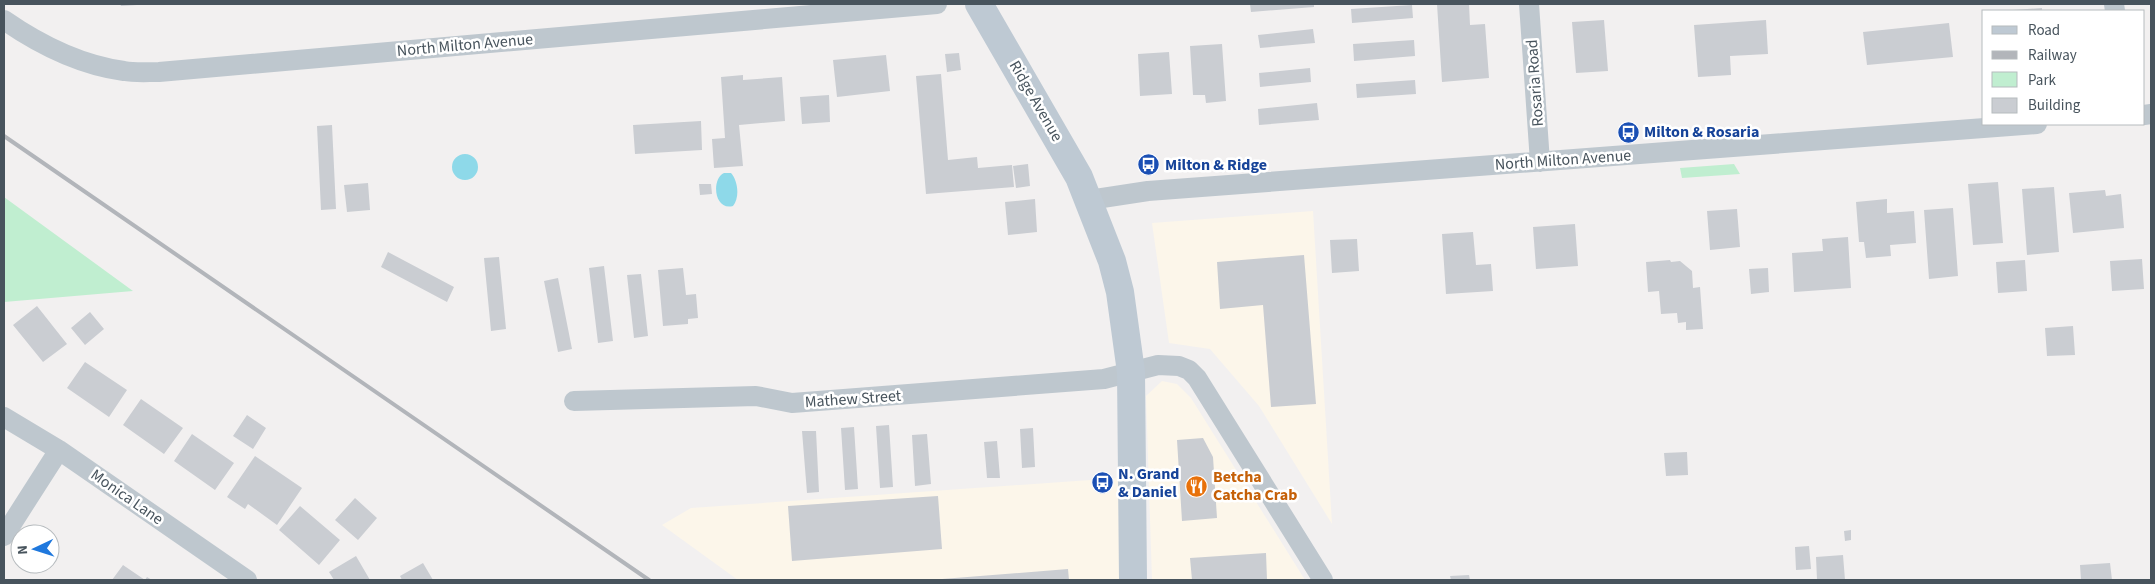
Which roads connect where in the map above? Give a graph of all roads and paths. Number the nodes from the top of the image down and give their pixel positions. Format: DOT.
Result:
graph roads {
  1 [pos="938,4"];
  2 [pos="979,4"];
  3 [pos="1529,4"];
  4 [pos="4,20"];
  5 [pos="2024,125"];
  6 [pos="1540,162"];
  7 [pos="1089,200"];
  8 [pos="1131,372"];
  9 [pos="574,401"];
  10 [pos="4,417"];
  11 [pos="59,450"];
  12 [pos="4,536"];
  13 [pos="247,580"];
  14 [pos="1133,580"];
  15 [pos="1323,580"];
  1 -- 4 [label="street, North Milton Avenue"];
  2 -- 7 [label="street, Ridge Avenue"];
  3 -- 6 [label="street, Rosaria Road"];
  5 -- 6 [label="street, North Milton Avenue"];
  6 -- 7 [label="street, North Milton Avenue"];
  7 -- 8 [label="street, Ridge Avenue"];
  8 -- 9 [label="street, Mathew Street"];
  8 -- 14 [label="street, Ridge Avenue"];
  8 -- 15 [label="street"];
  10 -- 11 [label="street, Monica Lane"];
  11 -- 12 [label="street"];
  11 -- 13 [label="street, Monica Lane"];
}
